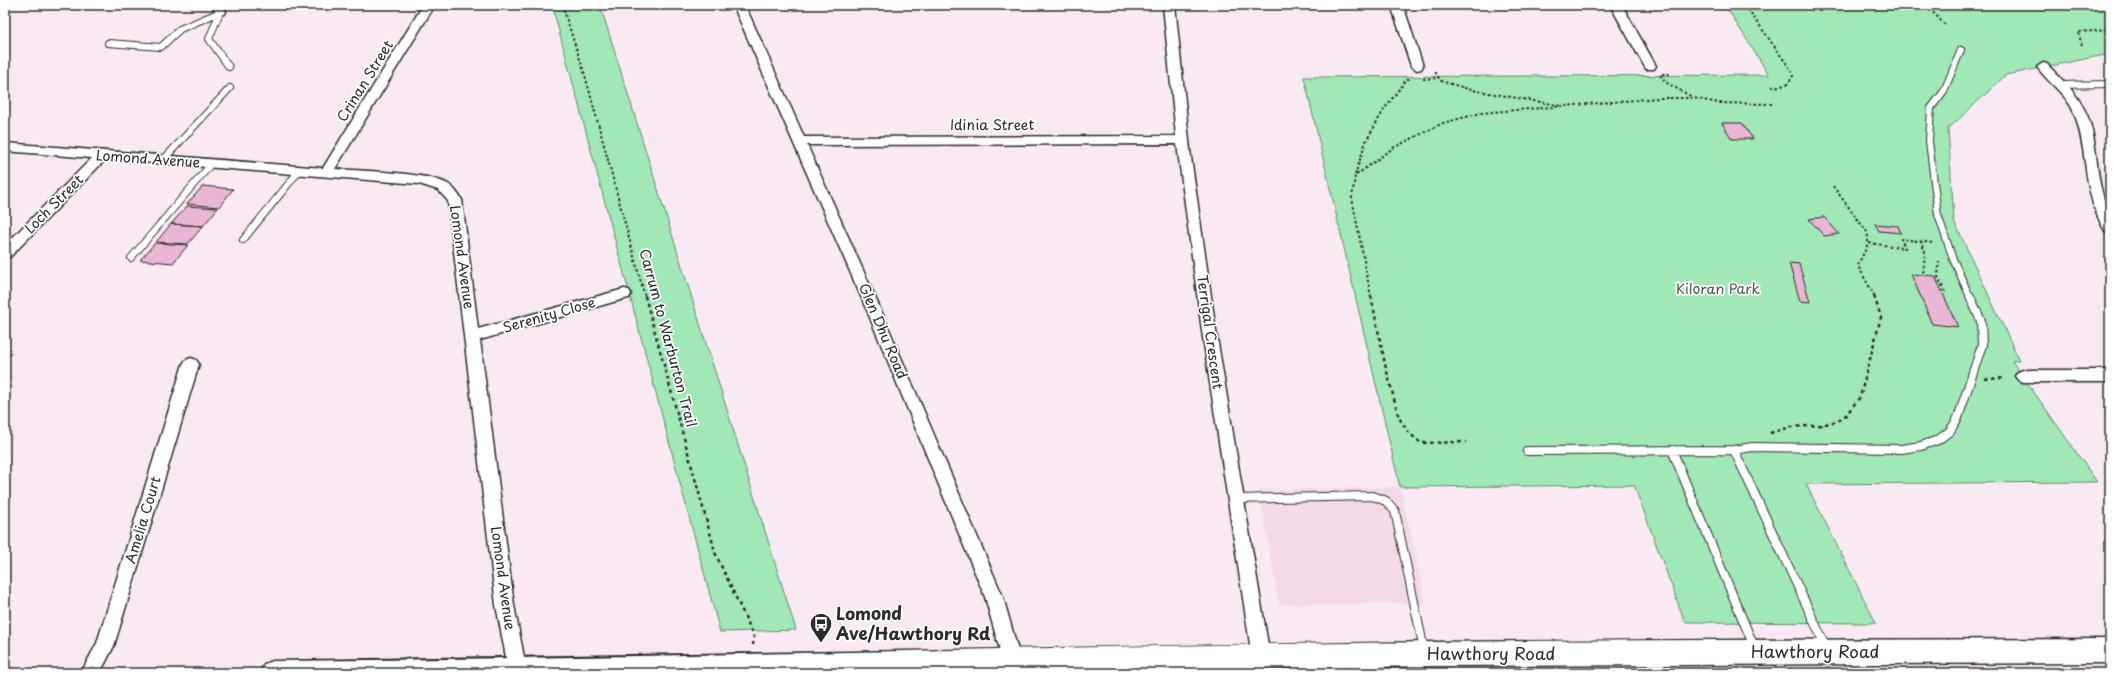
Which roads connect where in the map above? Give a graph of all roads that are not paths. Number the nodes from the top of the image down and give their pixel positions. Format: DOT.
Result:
graph roads {
  1 [pos="430,5"];
  2 [pos="739,5"];
  3 [pos="1169,5"];
  4 [pos="1397,5"];
  5 [pos="1616,5"];
  6 [pos="219,9"];
  7 [pos="108,43"];
  8 [pos="1961,50"];
  9 [pos="1417,66"];
  10 [pos="1650,66"];
  11 [pos="2042,67"];
  12 [pos="229,68"];
  13 [pos="2110,84"];
  14 [pos="2060,85"];
  15 [pos="230,88"];
  16 [pos="1183,140"];
  17 [pos="800,141"];
  18 [pos="5,147"];
  19 [pos="103,155"];
  20 [pos="163,160"];
  21 [pos="212,164"];
  22 [pos="299,171"];
  23 [pos="326,174"];
  24 [pos="2110,228"];
  25 [pos="242,240"];
  26 [pos="5,253"];
  27 [pos="131,258"];
  28 [pos="624,294"];
  29 [pos="473,336"];
  30 [pos="191,364"];
  31 [pos="2023,376"];
  32 [pos="2110,376"];
  33 [pos="1672,450"];
  34 [pos="1734,450"];
  35 [pos="1527,451"];
  36 [pos="1235,499"];
  37 [pos="2110,651"];
  38 [pos="1756,652"];
  39 [pos="1828,652"];
  40 [pos="1425,654"];
  41 [pos="1261,657"];
  42 [pos="1012,661"];
  43 [pos="518,672"];
  44 [pos="90,673"];
  45 [pos="273,673"];
  1 -- 23 [label="street, Crinan Street"];
  2 -- 17 [label="street, Glen Dhu Road"];
  3 -- 16 [label="street, Terrigal Crescent"];
  4 -- 9 [label="street"];
  5 -- 10 [label="street"];
  6 -- 7 [label="lane"];
  6 -- 12 [label="lane"];
  8 -- 34 [label="lane"];
  11 -- 14 [label="street"];
  13 -- 14 [label="lane"];
  14 -- 24 [label="street"];
  15 -- 20 [label="lane"];
  16 -- 17 [label="street, Idinia Street"];
  16 -- 36 [label="street, Terrigal Crescent"];
  17 -- 42 [label="street, Glen Dhu Road"];
  18 -- 19 [label="street, Lomond Avenue"];
  19 -- 20 [label="street, Lomond Avenue"];
  19 -- 26 [label="street, Loch Street"];
  20 -- 21 [label="street, Lomond Avenue"];
  21 -- 22 [label="street, Lomond Avenue"];
  21 -- 27 [label="lane"];
  22 -- 23 [label="street, Lomond Avenue"];
  22 -- 25 [label="lane"];
  23 -- 29 [label="street, Lomond Avenue"];
  28 -- 29 [label="street, Serenity Close"];
  29 -- 43 [label="street, Lomond Avenue"];
  30 -- 44 [label="street, Amelia Court"];
  31 -- 32 [label="street"];
  33 -- 34 [label="lane"];
  33 -- 35 [label="lane"];
  33 -- 38 [label="lane"];
  34 -- 39 [label="lane"];
  36 -- 40 [label="lane"];
  36 -- 41 [label="street, Terrigal Crescent"];
  37 -- 39 [label="main road, Hawthory Road"];
  38 -- 39 [label="main road, Hawthory Road"];
  38 -- 40 [label="main road, Hawthory Road"];
  40 -- 41 [label="main road, Hawthory Road"];
  41 -- 42 [label="main road, Hawthory Road"];
  42 -- 43 [label="main road, Hawthory Road"];
  43 -- 45 [label="main road, Hawthory Road"];
}
